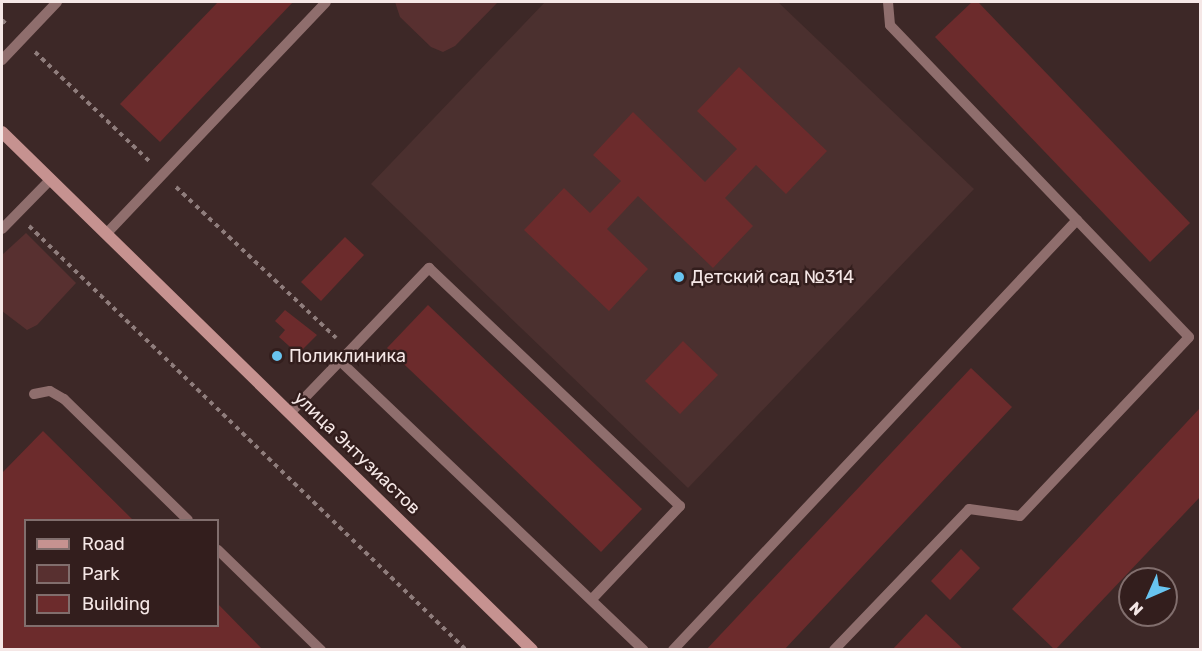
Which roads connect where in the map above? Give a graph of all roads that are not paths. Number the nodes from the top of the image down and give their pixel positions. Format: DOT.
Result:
graph roads {
  1 [pos="57,2"];
  2 [pos="326,2"];
  3 [pos="888,2"];
  4 [pos="2,60"];
  5 [pos="2,132"];
  6 [pos="51,179"];
  7 [pos="1077,220"];
  8 [pos="2,229"];
  9 [pos="107,233"];
  10 [pos="340,361"];
  11 [pos="34,394"];
  12 [pos="291,412"];
  13 [pos="187,519"];
  14 [pos="219,551"];
  15 [pos="591,600"];
  16 [pos="321,650"];
  17 [pos="532,650"];
  18 [pos="643,650"];
  19 [pos="673,650"];
  20 [pos="834,650"];
  1 -- 4 [label="lane"];
  2 -- 9 [label="lane"];
  3 -- 7 [label="lane"];
  5 -- 6 [label="main road, улица Энтузиастов"];
  6 -- 8 [label="lane"];
  6 -- 9 [label="main road, улица Энтузиастов"];
  7 -- 19 [label="lane"];
  7 -- 20 [label="lane"];
  9 -- 12 [label="main road, улица Энтузиастов"];
  10 -- 12 [label="lane"];
  10 -- 15 [label="lane"];
  10 -- 15 [label="lane"];
  11 -- 13 [label="lane"];
  12 -- 17 [label="main road, улица Энтузиастов"];
  14 -- 16 [label="lane"];
  15 -- 18 [label="lane"];
}
